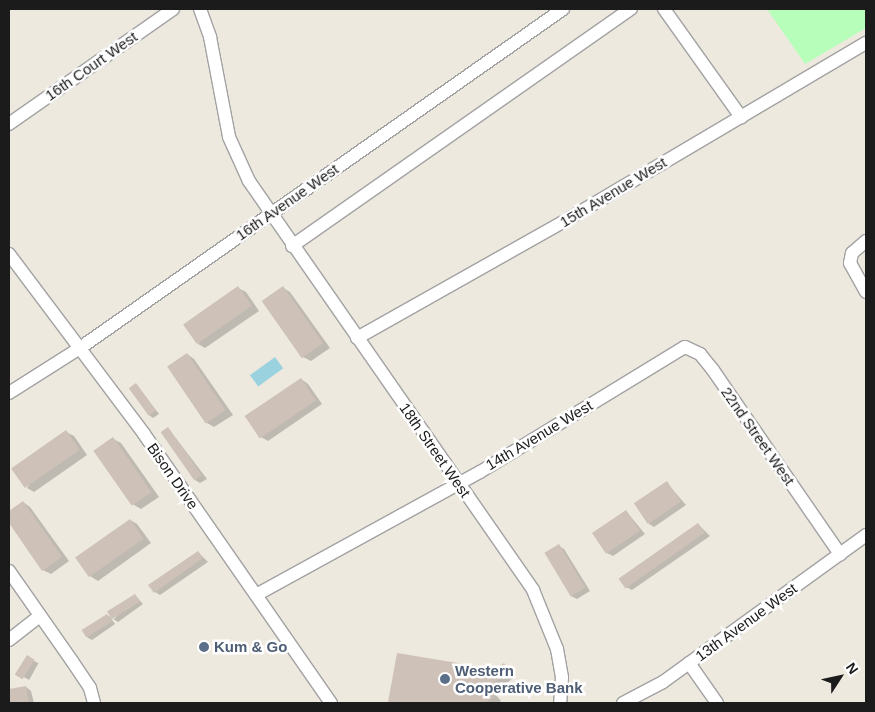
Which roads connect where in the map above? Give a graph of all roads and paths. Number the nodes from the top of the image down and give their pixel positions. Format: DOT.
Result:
graph roads {
  1 [pos="173,9"];
  2 [pos="200,9"];
  3 [pos="563,9"];
  4 [pos="631,9"];
  5 [pos="664,9"];
  6 [pos="866,43"];
  7 [pos="741,117"];
  8 [pos="9,124"];
  9 [pos="270,213"];
  10 [pos="866,241"];
  11 [pos="292,246"];
  12 [pos="9,254"];
  13 [pos="866,292"];
  14 [pos="357,338"];
  15 [pos="80,348"];
  16 [pos="662,360"];
  17 [pos="9,393"];
  18 [pos="458,484"];
  19 [pos="866,535"];
  20 [pos="840,554"];
  21 [pos="9,571"];
  22 [pos="256,596"];
  23 [pos="40,616"];
  24 [pos="9,640"];
  25 [pos="690,663"];
  26 [pos="94,703"];
  27 [pos="331,703"];
  28 [pos="560,703"];
  29 [pos="623,703"];
  30 [pos="717,703"];
  1 -- 8 [label="street, 16th Court West"];
  2 -- 9 [label="street, 18th Street West"];
  3 -- 9 [label="street, 16th Avenue West"];
  4 -- 11 [label="street"];
  5 -- 7 [label="street"];
  6 -- 7 [label="street, 15th Avenue West"];
  7 -- 14 [label="street, 15th Avenue West"];
  9 -- 11 [label="street, 18th Street West"];
  9 -- 15 [label="street, 16th Avenue West"];
  10 -- 13 [label="street"];
  11 -- 14 [label="street, 18th Street West"];
  12 -- 15 [label="street, Bison Drive"];
  14 -- 18 [label="street, 18th Street West"];
  15 -- 17 [label="street, 16th Avenue West"];
  15 -- 22 [label="street, Bison Drive"];
  16 -- 18 [label="street, 14th Avenue West"];
  16 -- 20 [label="street, 22nd Street West"];
  18 -- 22 [label="street, 14th Avenue West"];
  18 -- 28 [label="street, 18th Street West"];
  19 -- 20 [label="street, 13th Avenue West"];
  20 -- 25 [label="street, 13th Avenue West"];
  21 -- 23 [label="street"];
  22 -- 27 [label="street, Bison Drive"];
  23 -- 24 [label="street"];
  23 -- 26 [label="street"];
  25 -- 29 [label="street, 13th Avenue West"];
  25 -- 30 [label="street"];
}
